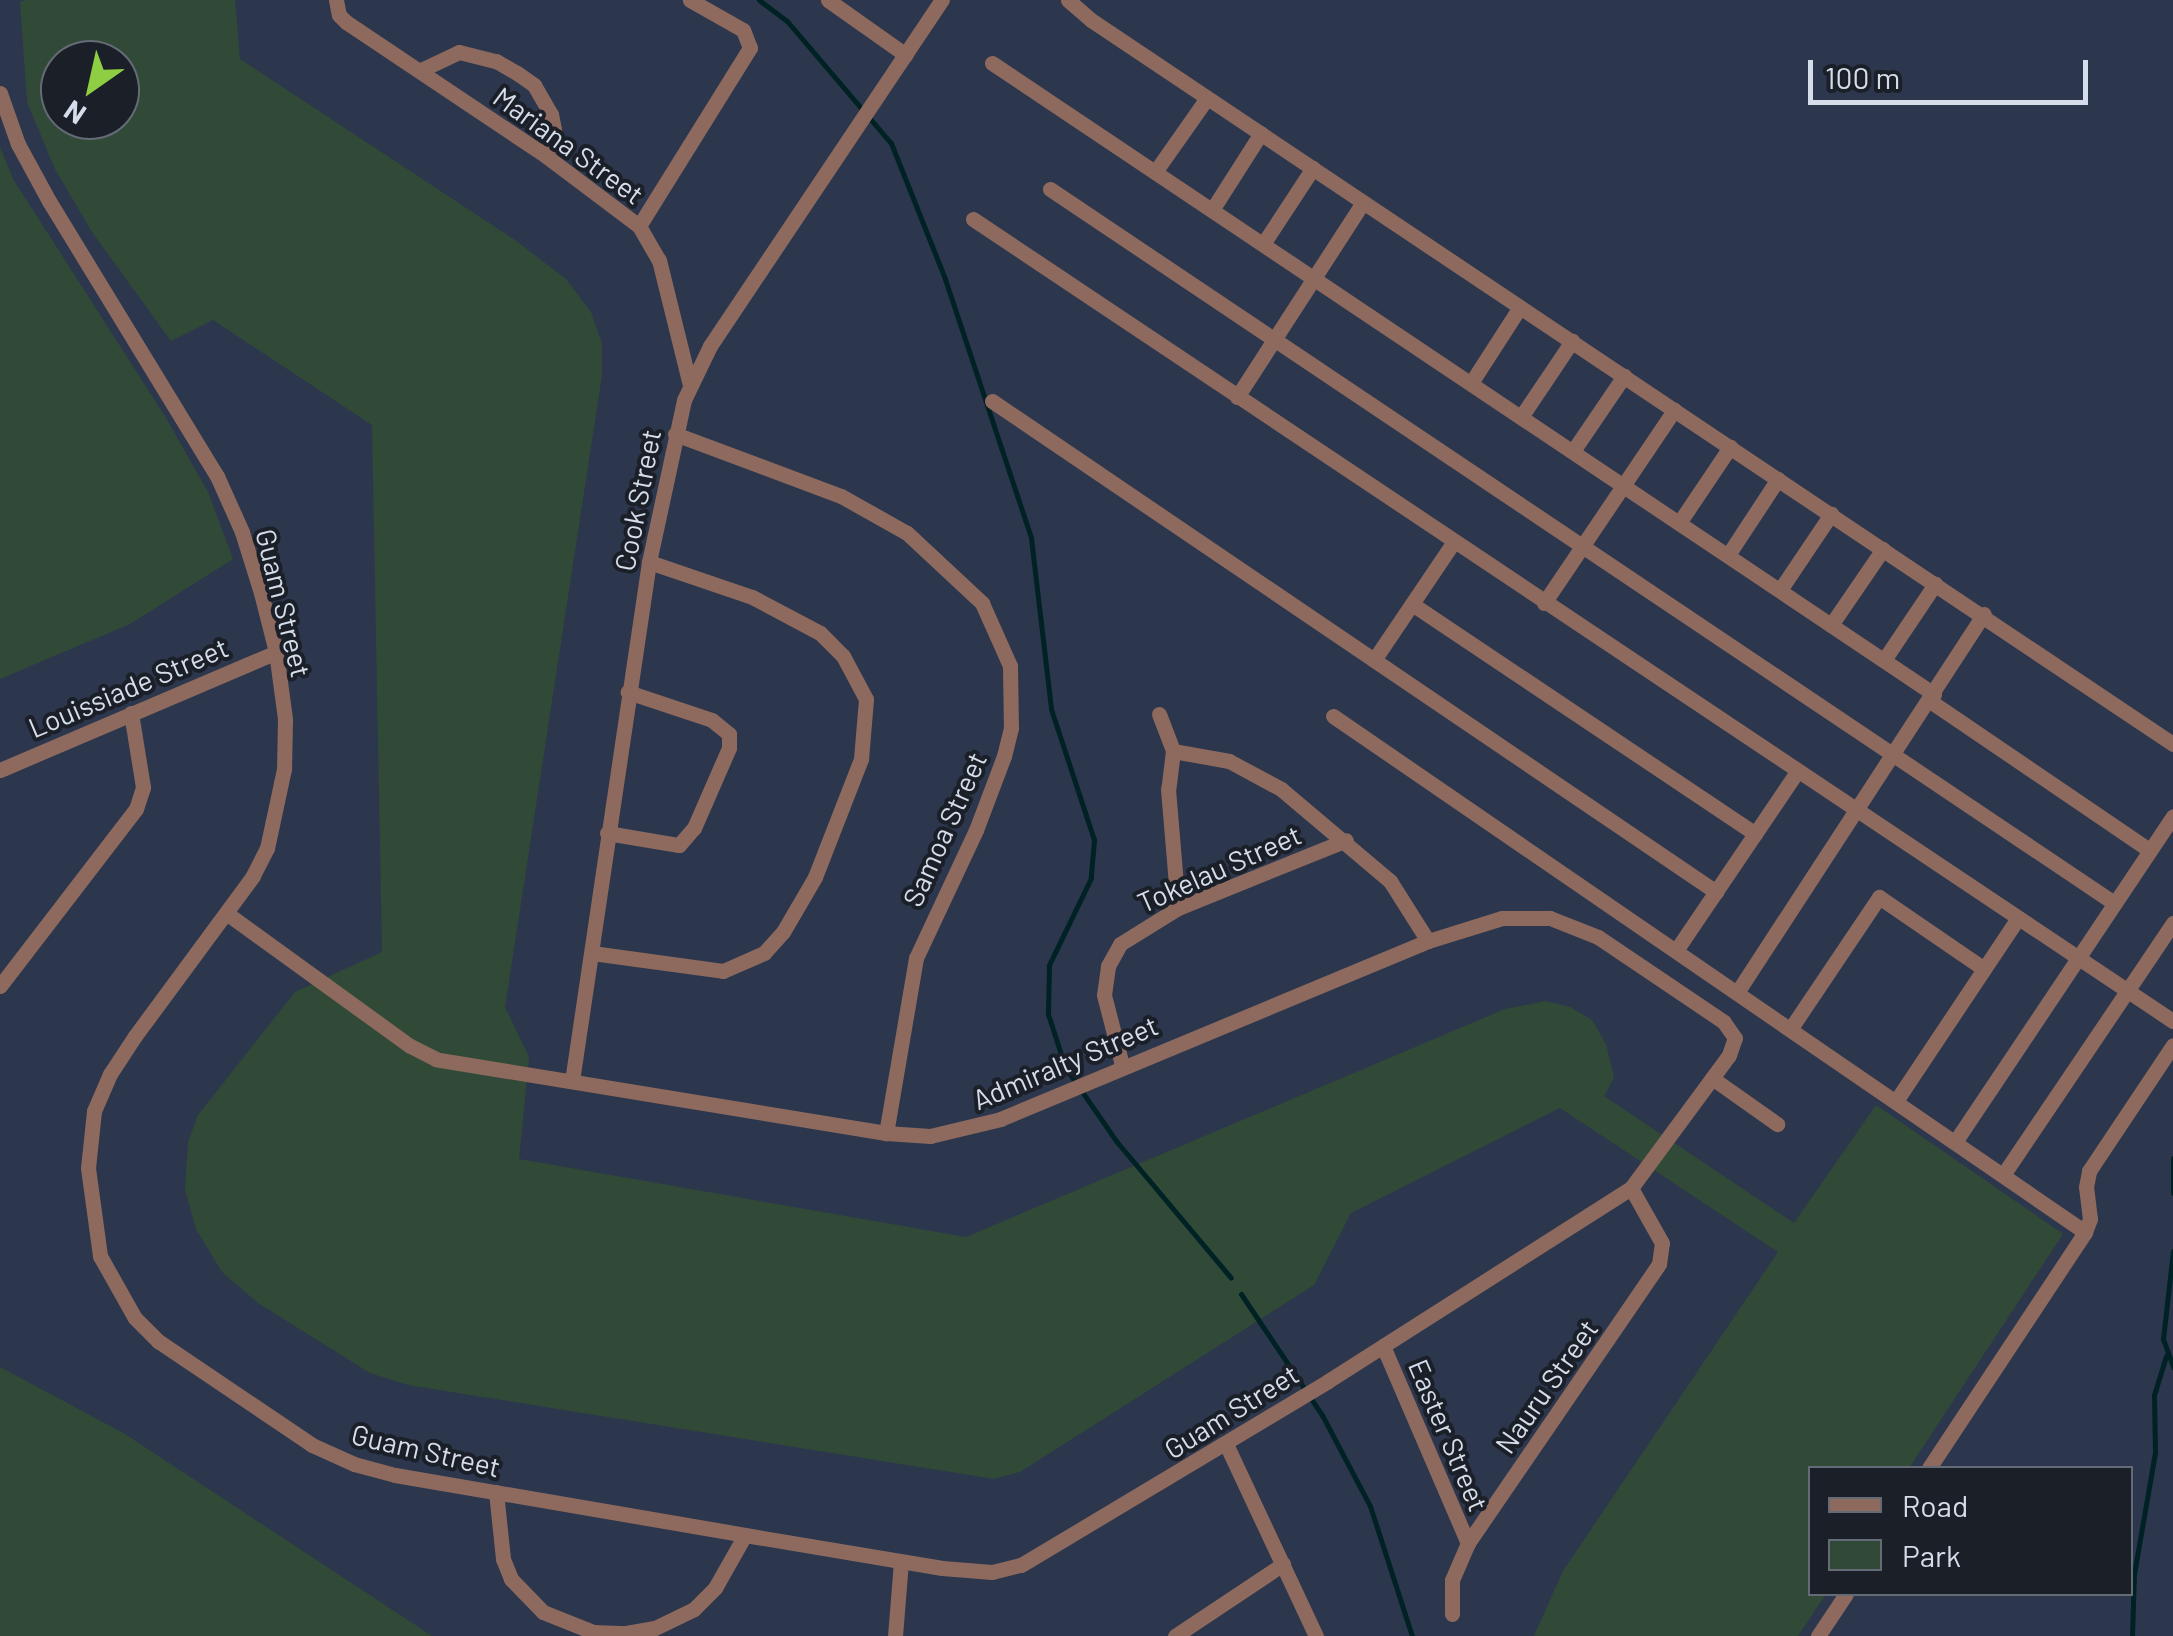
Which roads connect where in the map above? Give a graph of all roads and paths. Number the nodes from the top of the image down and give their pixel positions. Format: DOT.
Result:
graph roads {
  1 [pos="690,0"];
  2 [pos="828,0"];
  3 [pos="942,0"];
  4 [pos="1068,0"];
  5 [pos="336,4"];
  6 [pos="906,54"];
  7 [pos="992,62"];
  8 [pos="421,70"];
  9 [pos="0,93"];
  10 [pos="1207,98"];
  11 [pos="1261,134"];
  12 [pos="546,156"];
  13 [pos="1313,168"];
  14 [pos="1156,172"];
  15 [pos="1050,188"];
  16 [pos="1363,202"];
  17 [pos="1212,210"];
  18 [pos="973,219"];
  19 [pos="638,226"];
  20 [pos="1264,244"];
  21 [pos="1314,278"];
  22 [pos="1520,307"];
  23 [pos="1276,337"];
  24 [pos="1572,341"];
  25 [pos="1624,376"];
  26 [pos="1470,383"];
  27 [pos="690,384"];
  28 [pos="1237,397"];
  29 [pos="992,401"];
  30 [pos="1674,410"];
  31 [pos="1521,417"];
  32 [pos="675,434"];
  33 [pos="1730,447"];
  34 [pos="1572,451"];
  35 [pos="1778,479"];
  36 [pos="1624,485"];
  37 [pos="1831,514"];
  38 [pos="1679,523"];
  39 [pos="1454,543"];
  40 [pos="1584,544"];
  41 [pos="1883,549"];
  42 [pos="1728,555"];
  43 [pos="649,562"];
  44 [pos="1935,584"];
  45 [pos="1780,590"];
  46 [pos="1412,604"];
  47 [pos="1544,604"];
  48 [pos="1984,614"];
  49 [pos="1832,625"];
  50 [pos="276,652"];
  51 [pos="1374,660"];
  52 [pos="1884,660"];
  53 [pos="628,692"];
  54 [pos="1932,697"];
  55 [pos="131,713"];
  56 [pos="1159,714"];
  57 [pos="1333,716"];
  58 [pos="2173,744"];
  59 [pos="1173,751"];
  60 [pos="1895,754"];
  61 [pos="0,770"];
  62 [pos="1797,772"];
  63 [pos="1856,812"];
  64 [pos="2173,816"];
  65 [pos="606,833"];
  66 [pos="1755,834"];
  67 [pos="1346,840"];
  68 [pos="2149,850"];
  69 [pos="1716,892"];
  70 [pos="2114,903"];
  71 [pos="1178,908"];
  72 [pos="226,913"];
  73 [pos="2018,918"];
  74 [pos="2173,923"];
  75 [pos="1428,940"];
  76 [pos="1677,949"];
  77 [pos="592,953"];
  78 [pos="2077,958"];
  79 [pos="1984,969"];
  80 [pos="0,986"];
  81 [pos="2126,990"];
  82 [pos="1738,991"];
  83 [pos="2173,1021"];
  84 [pos="1791,1028"];
  85 [pos="1735,1038"];
  86 [pos="2173,1046"];
  87 [pos="1122,1064"];
  88 [pos="1712,1078"];
  89 [pos="572,1082"];
  90 [pos="1896,1101"];
  91 [pos="1777,1124"];
  92 [pos="886,1133"];
  93 [pos="1956,1142"];
  94 [pos="2003,1175"];
  95 [pos="1631,1188"];
  96 [pos="2086,1232"];
  97 [pos="1383,1346"];
  98 [pos="1226,1444"];
  99 [pos="1930,1466"];
  100 [pos="496,1492"];
  101 [pos="745,1535"];
  102 [pos="1468,1544"];
  103 [pos="901,1561"];
  104 [pos="1284,1564"];
  105 [pos="1845,1596"];
  106 [pos="1452,1614"];
  107 [pos="895,1636"];
  108 [pos="1175,1636"];
  109 [pos="1316,1636"];
  110 [pos="1818,1636"];
  1 -- 19 [label="street"];
  2 -- 6 [label="street"];
  3 -- 6 [label="street, Cook Street"];
  4 -- 10 [label="street"];
  5 -- 8 [label="street, Mariana Street"];
  6 -- 27 [label="street, Cook Street"];
  7 -- 14 [label="street"];
  8 -- 12 [label="street, Mariana Street"];
  8 -- 12 [label="street"];
  9 -- 50 [label="street, Guam Street"];
  10 -- 11 [label="street"];
  10 -- 14 [label="street"];
  11 -- 13 [label="street"];
  11 -- 17 [label="street"];
  12 -- 19 [label="street, Mariana Street"];
  13 -- 16 [label="street"];
  13 -- 20 [label="street"];
  14 -- 17 [label="street"];
  15 -- 23 [label="street"];
  16 -- 21 [label="street"];
  16 -- 22 [label="street"];
  17 -- 20 [label="street"];
  18 -- 28 [label="street"];
  19 -- 27 [label="street, Mariana Street"];
  20 -- 21 [label="street"];
  21 -- 23 [label="street"];
  21 -- 26 [label="street"];
  22 -- 24 [label="street"];
  22 -- 26 [label="street"];
  23 -- 28 [label="street"];
  23 -- 40 [label="street"];
  24 -- 25 [label="street"];
  24 -- 31 [label="street"];
  25 -- 30 [label="street"];
  25 -- 34 [label="street"];
  26 -- 31 [label="street"];
  27 -- 32 [label="street, Cook Street"];
  28 -- 39 [label="street"];
  29 -- 51 [label="street"];
  30 -- 33 [label="street"];
  30 -- 36 [label="street"];
  31 -- 34 [label="street"];
  32 -- 43 [label="street, Cook Street"];
  32 -- 92 [label="street, Samoa Street"];
  33 -- 35 [label="street"];
  33 -- 38 [label="street"];
  34 -- 36 [label="street"];
  35 -- 37 [label="street"];
  35 -- 42 [label="street"];
  36 -- 38 [label="street"];
  36 -- 40 [label="street"];
  37 -- 41 [label="street"];
  37 -- 45 [label="street"];
  38 -- 42 [label="street"];
  39 -- 46 [label="street"];
  39 -- 47 [label="street"];
  40 -- 47 [label="street"];
  40 -- 60 [label="street"];
  41 -- 44 [label="street"];
  41 -- 49 [label="street"];
  42 -- 45 [label="street"];
  43 -- 53 [label="street, Cook Street"];
  43 -- 77 [label="street"];
  44 -- 48 [label="street"];
  44 -- 52 [label="street"];
  45 -- 49 [label="street"];
  46 -- 51 [label="street"];
  46 -- 66 [label="street"];
  47 -- 62 [label="street"];
  48 -- 54 [label="street"];
  48 -- 58 [label="street"];
  49 -- 52 [label="street"];
  50 -- 55 [label="street, Louissiade Street"];
  50 -- 72 [label="street, Guam Street"];
  51 -- 69 [label="street"];
  52 -- 54 [label="street"];
  53 -- 65 [label="street, Cook Street"];
  53 -- 65 [label="street"];
  54 -- 60 [label="street"];
  54 -- 68 [label="street"];
  55 -- 61 [label="street, Louissiade Street"];
  55 -- 80 [label="street"];
  56 -- 59 [label="street"];
  57 -- 76 [label="street"];
  59 -- 67 [label="street"];
  59 -- 71 [label="street"];
  60 -- 63 [label="street"];
  60 -- 70 [label="street"];
  62 -- 63 [label="street"];
  62 -- 66 [label="street"];
  63 -- 73 [label="street"];
  63 -- 82 [label="street"];
  64 -- 68 [label="street"];
  65 -- 77 [label="street, Cook Street"];
  66 -- 69 [label="street"];
  67 -- 71 [label="street, Tokelau Street"];
  67 -- 75 [label="street"];
  68 -- 70 [label="street"];
  69 -- 76 [label="street"];
  70 -- 78 [label="street"];
  71 -- 87 [label="street, Tokelau Street"];
  72 -- 89 [label="street, Admiralty Street"];
  72 -- 100 [label="street, Guam Street"];
  73 -- 78 [label="street"];
  73 -- 79 [label="street"];
  74 -- 81 [label="street"];
  75 -- 85 [label="street, Admiralty Street"];
  75 -- 87 [label="street, Admiralty Street"];
  76 -- 82 [label="street"];
  77 -- 89 [label="street, Cook Street"];
  78 -- 81 [label="street"];
  78 -- 93 [label="street"];
  79 -- 84 [label="street"];
  79 -- 90 [label="street"];
  81 -- 83 [label="street"];
  81 -- 94 [label="street"];
  82 -- 84 [label="street"];
  84 -- 90 [label="street"];
  85 -- 88 [label="street, Guam Street"];
  86 -- 96 [label="street"];
  87 -- 92 [label="street, Admiralty Street"];
  88 -- 91 [label="street"];
  88 -- 95 [label="street, Guam Street"];
  89 -- 92 [label="street, Admiralty Street"];
  90 -- 93 [label="street"];
  93 -- 94 [label="street"];
  94 -- 96 [label="street"];
  95 -- 97 [label="street, Guam Street"];
  95 -- 102 [label="street, Nauru Street"];
  96 -- 99 [label="street"];
  97 -- 98 [label="street, Guam Street"];
  97 -- 102 [label="street, Easter Street"];
  98 -- 103 [label="street, Guam Street"];
  98 -- 104 [label="street"];
  100 -- 101 [label="street, Guam Street"];
  100 -- 101 [label="street"];
  101 -- 103 [label="street, Guam Street"];
  102 -- 106 [label="street, Nauru Street"];
  103 -- 107 [label="street"];
  104 -- 108 [label="street"];
  104 -- 109 [label="street"];
  105 -- 110 [label="street"];
}
